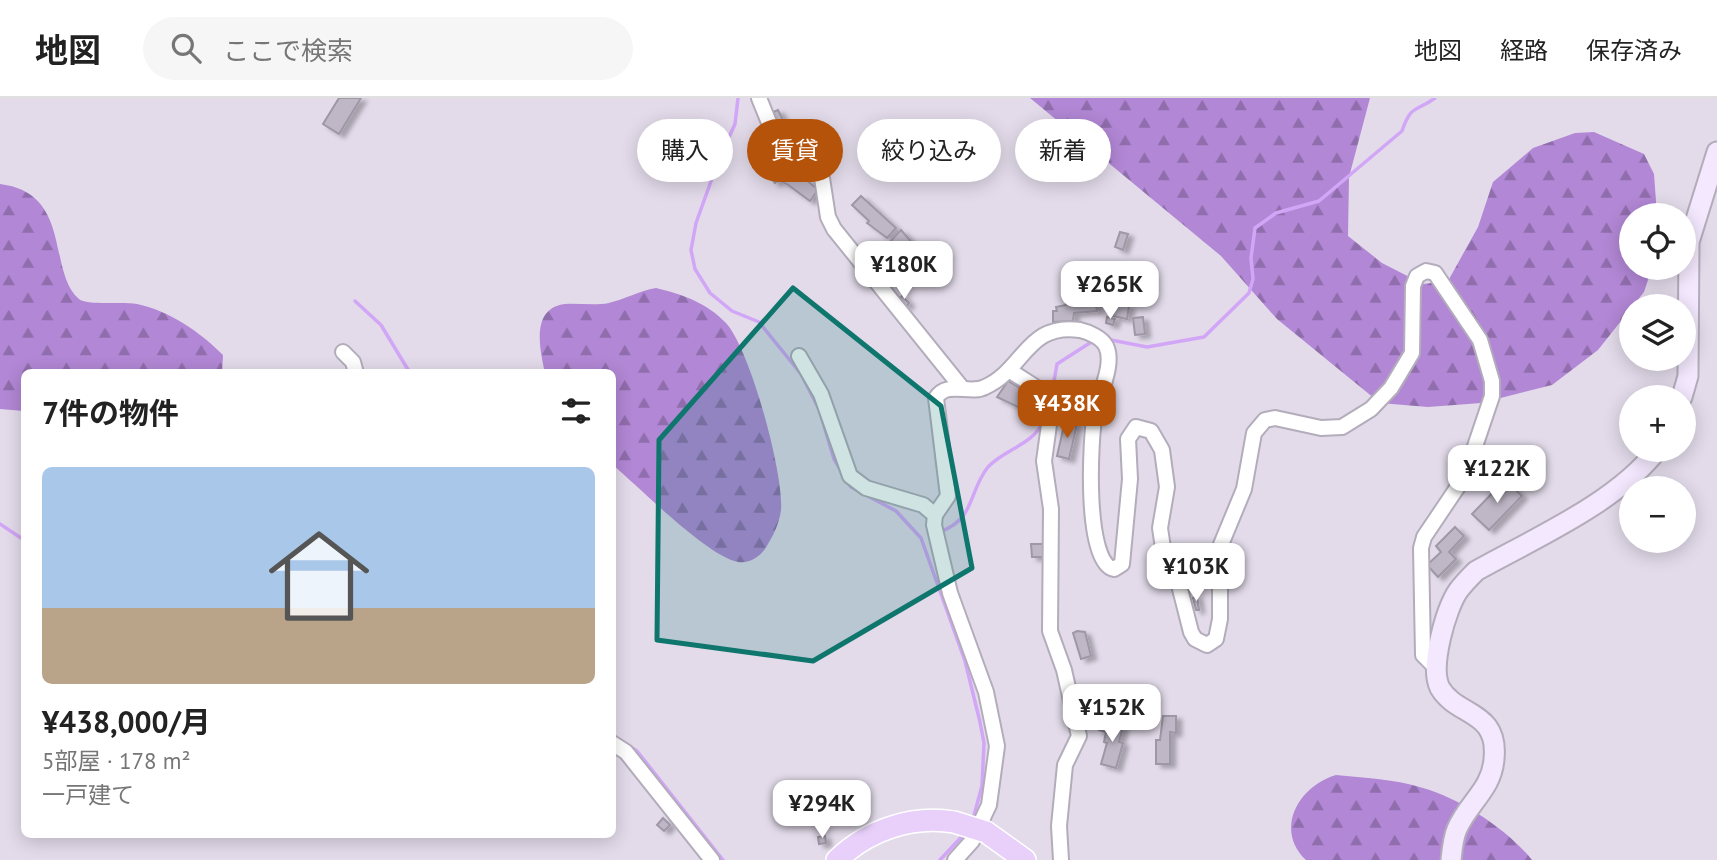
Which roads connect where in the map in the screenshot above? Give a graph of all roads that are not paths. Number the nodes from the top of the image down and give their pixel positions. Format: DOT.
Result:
graph roads {
  1 [pos="758,98"];
  2 [pos="1717,152"];
  3 [pos="343,352"];
  4 [pos="799,356"];
  5 [pos="355,369"];
  6 [pos="1009,370"];
  7 [pos="1684,385"];
  8 [pos="962,388"];
  9 [pos="1647,462"];
  10 [pos="935,520"];
  11 [pos="1437,669"];
  12 [pos="616,746"];
  13 [pos="712,860"];
  14 [pos="837,860"];
  15 [pos="955,860"];
  16 [pos="1025,860"];
  17 [pos="1060,860"];
  18 [pos="1451,860"];
  1 -- 8 [label="street"];
  2 -- 7 [label="street"];
  3 -- 5 [label="street"];
  4 -- 10 [label="street"];
  6 -- 8 [label="street"];
  6 -- 11 [label="street"];
  6 -- 17 [label="street"];
  8 -- 10 [label="street"];
  9 -- 11 [label="street"];
  10 -- 15 [label="street"];
  11 -- 18 [label="street"];
  12 -- 13 [label="street"];
  14 -- 16 [label="main road, bridge"];
}
